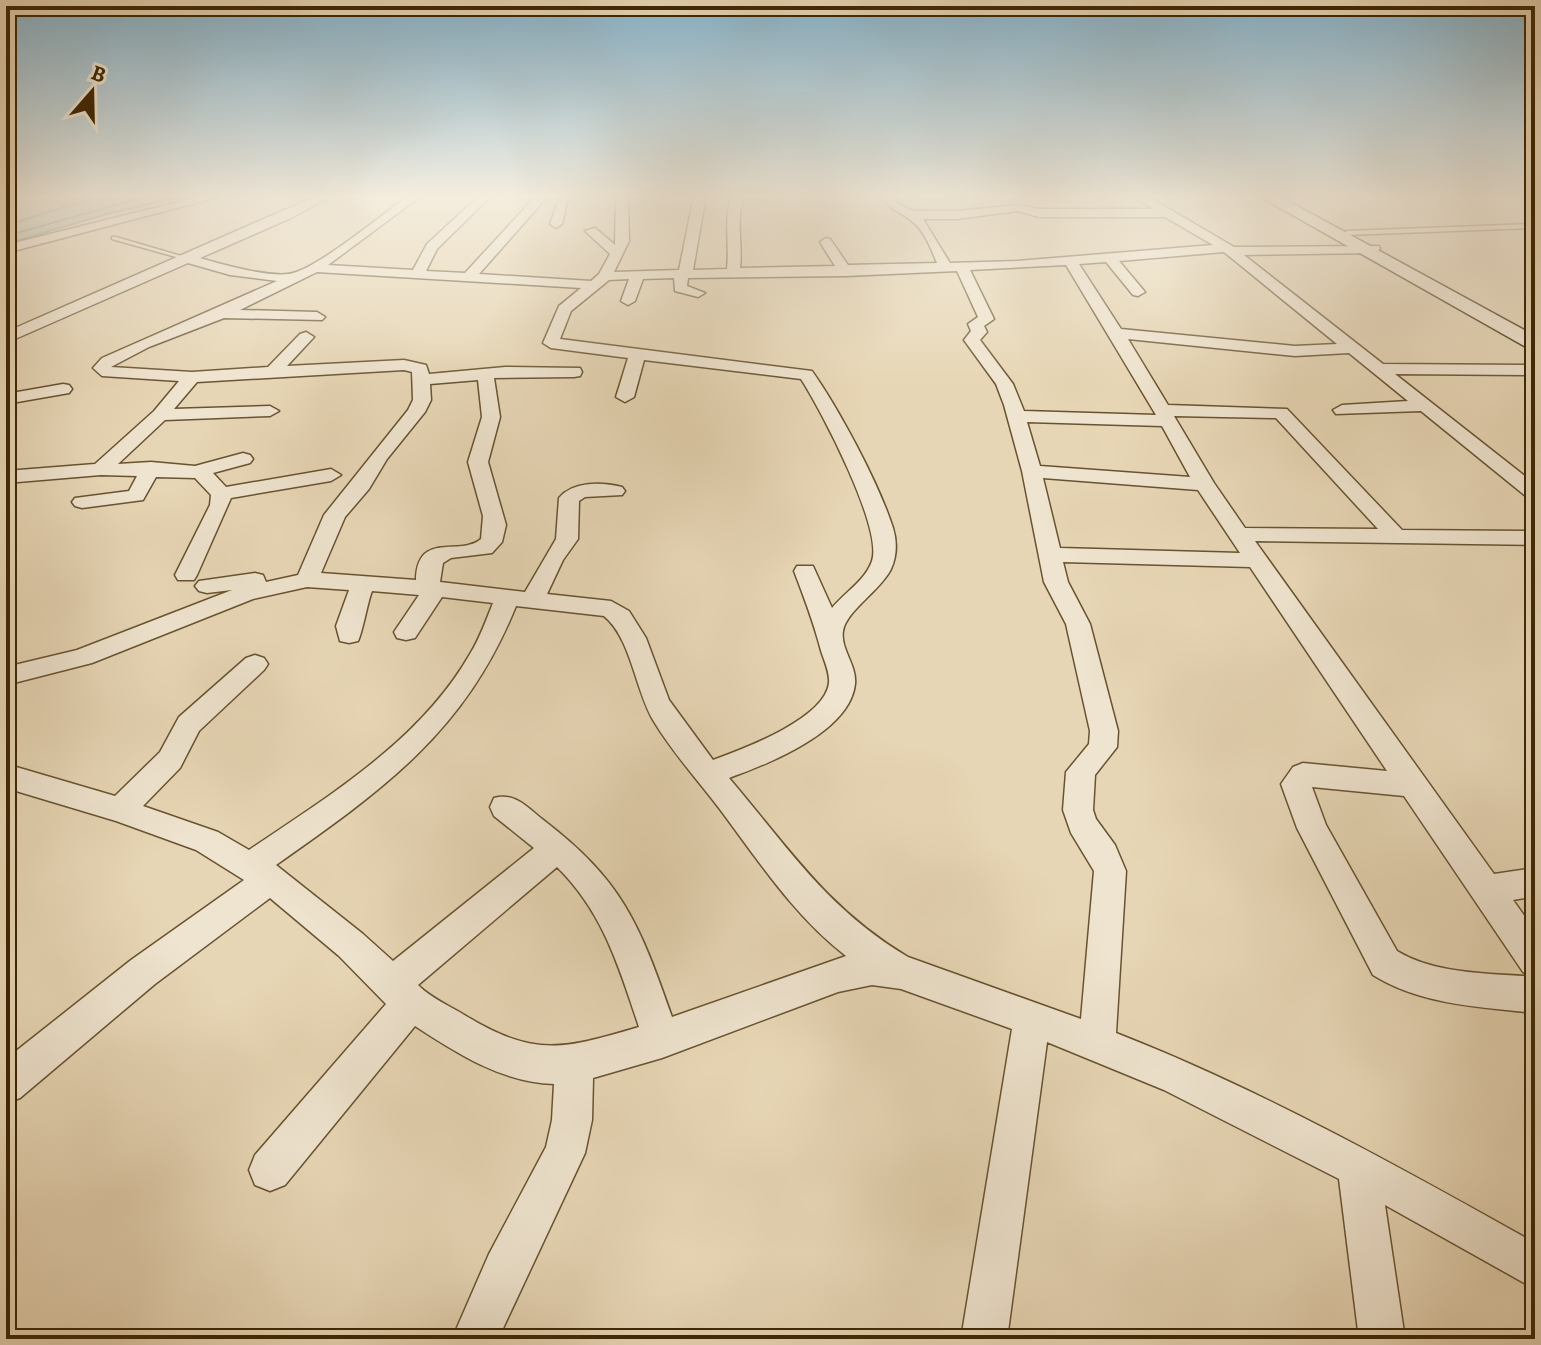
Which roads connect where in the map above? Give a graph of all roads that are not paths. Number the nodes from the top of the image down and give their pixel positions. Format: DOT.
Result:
graph roads {
  1 [pos="1110,258"];
  2 [pos="183,259"];
  3 [pos="188,259"];
  4 [pos="328,259"];
  5 [pos="426,259"];
  6 [pos="485,259"];
  7 [pos="612,259"];
  8 [pos="686,259"];
  9 [pos="735,259"];
  10 [pos="837,259"];
  11 [pos="948,259"];
  12 [pos="1103,259"];
  13 [pos="1240,259"];
  14 [pos="1385,259"];
  15 [pos="1387,259"];
  16 [pos="1071,262"];
  17 [pos="554,267"];
  18 [pos="954,267"];
  19 [pos="315,268"];
  20 [pos="846,272"];
  21 [pos="733,273"];
  22 [pos="683,274"];
  23 [pos="417,275"];
  24 [pos="637,275"];
  25 [pos="469,277"];
  26 [pos="294,279"];
  27 [pos="547,281"];
  28 [pos="599,281"];
  29 [pos="1138,292"];
  30 [pos="698,293"];
  31 [pos="628,301"];
  32 [pos="220,314"];
  33 [pos="317,317"];
  34 [pos="10,333"];
  35 [pos="1117,333"];
  36 [pos="1535,336"];
  37 [pos="306,337"];
  38 [pos="1535,345"];
  39 [pos="1352,348"];
  40 [pos="637,355"];
  41 [pos="1378,369"];
  42 [pos="1535,370"];
  43 [pos="273,371"];
  44 [pos="574,372"];
  45 [pos="485,373"];
  46 [pos="192,377"];
  47 [pos="421,380"];
  48 [pos="63,389"];
  49 [pos="625,397"];
  50 [pos="6,399"];
  51 [pos="1424,406"];
  52 [pos="1342,410"];
  53 [pos="270,411"];
  54 [pos="160,415"];
  55 [pos="1166,415"];
  56 [pos="1016,416"];
  57 [pos="243,459"];
  58 [pos="151,468"];
  59 [pos="101,469"];
  60 [pos="198,471"];
  61 [pos="1032,471"];
  62 [pos="331,475"];
  63 [pos="6,477"];
  64 [pos="265,483"];
  65 [pos="1204,484"];
  66 [pos="615,491"];
  67 [pos="220,493"];
  68 [pos="1535,494"];
  69 [pos="82,502"];
  70 [pos="1241,534"];
  71 [pos="1397,537"];
  72 [pos="1535,538"];
  73 [pos="1049,555"];
  74 [pos="1255,560"];
  75 [pos="805,571"];
  76 [pos="294,582"];
  77 [pos="363,582"];
  78 [pos="431,589"];
  79 [pos="519,600"];
  80 [pos="406,632"];
  81 [pos="830,632"];
  82 [pos="349,635"];
  83 [pos="255,664"];
  84 [pos="6,676"];
  85 [pos="708,773"];
  86 [pos="6,776"];
  87 [pos="1413,785"];
  88 [pos="505,807"];
  89 [pos="120,810"];
  90 [pos="556,849"];
  91 [pos="260,873"];
  92 [pos="1535,882"];
  93 [pos="1486,890"];
  94 [pos="1535,960"];
  95 [pos="901,972"];
  96 [pos="402,994"];
  97 [pos="1535,995"];
  98 [pos="1032,1018"];
  99 [pos="662,1039"];
  100 [pos="1097,1043"];
  101 [pos="574,1065"];
  102 [pos="6,1084"];
  103 [pos="1358,1167"];
  104 [pos="270,1170"];
  105 [pos="1535,1267"];
  106 [pos="475,1339"];
  107 [pos="984,1339"];
  108 [pos="1382,1339"];
  1 -- 29 [label="street"];
  2 -- 34 [label="street"];
  3 -- 26 [label="street"];
  4 -- 19 [label="street"];
  5 -- 23 [label="street"];
  6 -- 25 [label="street"];
  7 -- 28 [label="street"];
  8 -- 22 [label="street"];
  9 -- 21 [label="street"];
  10 -- 20 [label="street"];
  11 -- 18 [label="street"];
  12 -- 16 [label="street"];
  13 -- 39 [label="street"];
  14 -- 38 [label="main road"];
  15 -- 36 [label="main road"];
  16 -- 18 [label="street"];
  16 -- 35 [label="street"];
  17 -- 27 [label="street"];
  18 -- 20 [label="street"];
  18 -- 56 [label="street"];
  19 -- 23 [label="street"];
  19 -- 26 [label="street"];
  20 -- 21 [label="street"];
  21 -- 22 [label="street"];
  22 -- 24 [label="street"];
  22 -- 30 [label="street"];
  23 -- 25 [label="street"];
  24 -- 28 [label="street"];
  24 -- 31 [label="street"];
  25 -- 27 [label="street"];
  26 -- 32 [label="street"];
  27 -- 28 [label="street"];
  28 -- 40 [label="street"];
  32 -- 33 [label="street"];
  32 -- 46 [label="street"];
  35 -- 39 [label="street"];
  35 -- 55 [label="street"];
  37 -- 43 [label="street"];
  39 -- 41 [label="street"];
  40 -- 49 [label="street"];
  40 -- 81 [label="street"];
  41 -- 42 [label="street"];
  41 -- 51 [label="street"];
  43 -- 46 [label="street"];
  43 -- 47 [label="street"];
  44 -- 45 [label="street"];
  45 -- 47 [label="street"];
  45 -- 78 [label="street"];
  46 -- 54 [label="street"];
  47 -- 76 [label="street"];
  48 -- 50 [label="street"];
  51 -- 52 [label="street"];
  51 -- 68 [label="street"];
  53 -- 54 [label="street"];
  54 -- 59 [label="street"];
  55 -- 56 [label="street"];
  55 -- 65 [label="street"];
  55 -- 71 [label="street"];
  56 -- 61 [label="street"];
  57 -- 60 [label="street"];
  58 -- 59 [label="street"];
  58 -- 60 [label="street"];
  58 -- 69 [label="street"];
  59 -- 63 [label="street"];
  60 -- 67 [label="street"];
  61 -- 65 [label="street"];
  61 -- 73 [label="street"];
  62 -- 67 [label="street"];
  64 -- 67 [label="street"];
  65 -- 70 [label="street"];
  66 -- 79 [label="street"];
  67 -- 76 [label="street"];
  70 -- 71 [label="street"];
  70 -- 74 [label="street"];
  71 -- 72 [label="street"];
  73 -- 74 [label="street"];
  73 -- 100 [label="street"];
  74 -- 87 [label="street"];
  75 -- 81 [label="street"];
  76 -- 77 [label="street"];
  76 -- 84 [label="street"];
  77 -- 78 [label="street"];
  77 -- 82 [label="street"];
  78 -- 79 [label="street"];
  78 -- 80 [label="street"];
  79 -- 85 [label="street"];
  79 -- 91 [label="street"];
  81 -- 85 [label="street"];
  83 -- 89 [label="street"];
  85 -- 95 [label="street"];
  86 -- 89 [label="street"];
  87 -- 93 [label="street"];
  87 -- 97 [label="street"];
  88 -- 90 [label="street"];
  89 -- 91 [label="street"];
  90 -- 96 [label="street"];
  90 -- 99 [label="street"];
  91 -- 96 [label="street"];
  91 -- 102 [label="street"];
  92 -- 93 [label="street"];
  93 -- 94 [label="street"];
  95 -- 98 [label="street"];
  95 -- 99 [label="street"];
  96 -- 101 [label="street"];
  96 -- 104 [label="street"];
  98 -- 100 [label="street"];
  98 -- 107 [label="street"];
  99 -- 101 [label="street"];
  100 -- 103 [label="street"];
  101 -- 106 [label="street"];
  103 -- 105 [label="street"];
  103 -- 108 [label="street"];
}
